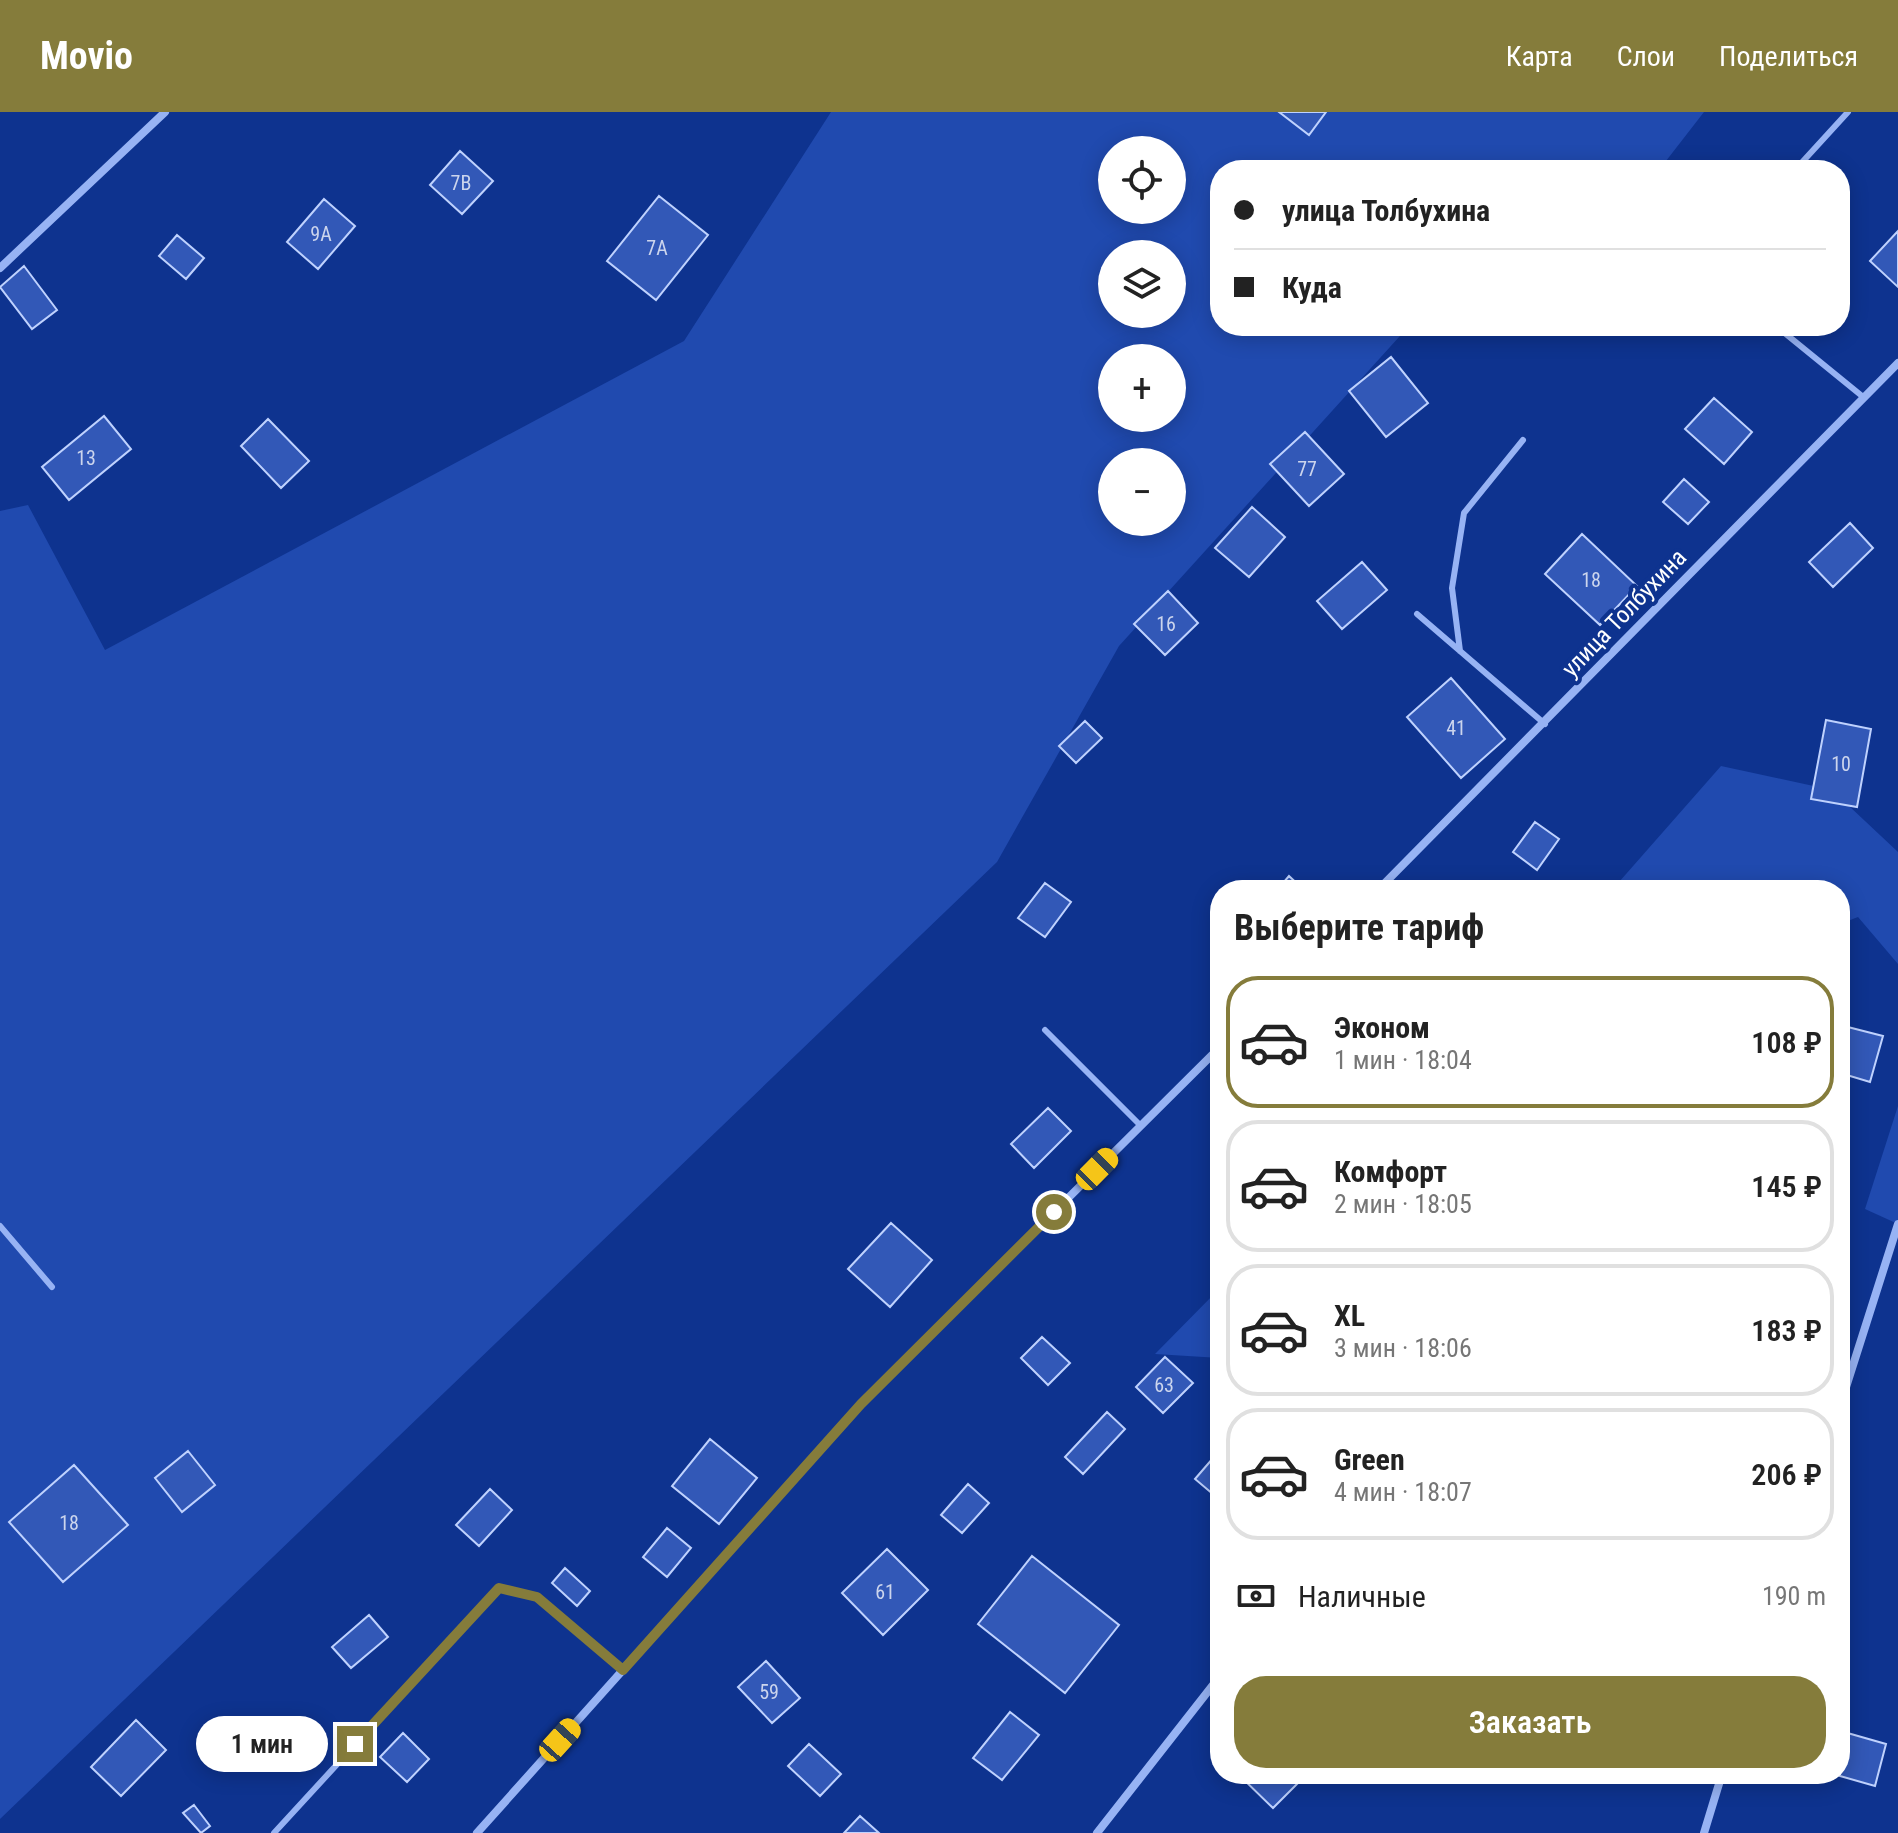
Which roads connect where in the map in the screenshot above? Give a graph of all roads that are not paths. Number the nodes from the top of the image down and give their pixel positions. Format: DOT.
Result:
graph roads {
  1 [pos="165,112"];
  2 [pos="1848,112"];
  3 [pos="1804,160"];
  4 [pos="0,268"];
  5 [pos="1788,336"];
  6 [pos="1898,363"];
  7 [pos="1862,396"];
  8 [pos="1523,440"];
  9 [pos="1417,614"];
  10 [pos="1460,651"];
  11 [pos="1545,724"];
  12 [pos="1388,880"];
  13 [pos="1045,1030"];
  14 [pos="1210,1057"];
  15 [pos="1141,1126"];
  16 [pos="1898,1224"];
  17 [pos="0,1226"];
  18 [pos="52,1287"];
  19 [pos="1850,1375"];
  20 [pos="623,1670"];
  21 [pos="1210,1689"];
  22 [pos="1719,1784"];
  23 [pos="274,1833"];
  24 [pos="477,1833"];
  25 [pos="1097,1833"];
  26 [pos="1704,1833"];
  1 -- 4 [label="street"];
  2 -- 3 [label="lane"];
  5 -- 7 [label="lane"];
  6 -- 7 [label="street, улица Толбухина"];
  7 -- 11 [label="street, улица Толбухина"];
  8 -- 10 [label="lane"];
  9 -- 10 [label="lane"];
  10 -- 11 [label="lane"];
  11 -- 12 [label="street, улица Толбухина"];
  13 -- 15 [label="lane"];
  14 -- 15 [label="street"];
  15 -- 20 [label="street"];
  16 -- 19 [label="street"];
  17 -- 18 [label="lane"];
  20 -- 23 [label="lane"];
  20 -- 24 [label="street"];
  21 -- 25 [label="street"];
  22 -- 26 [label="street"];
}
